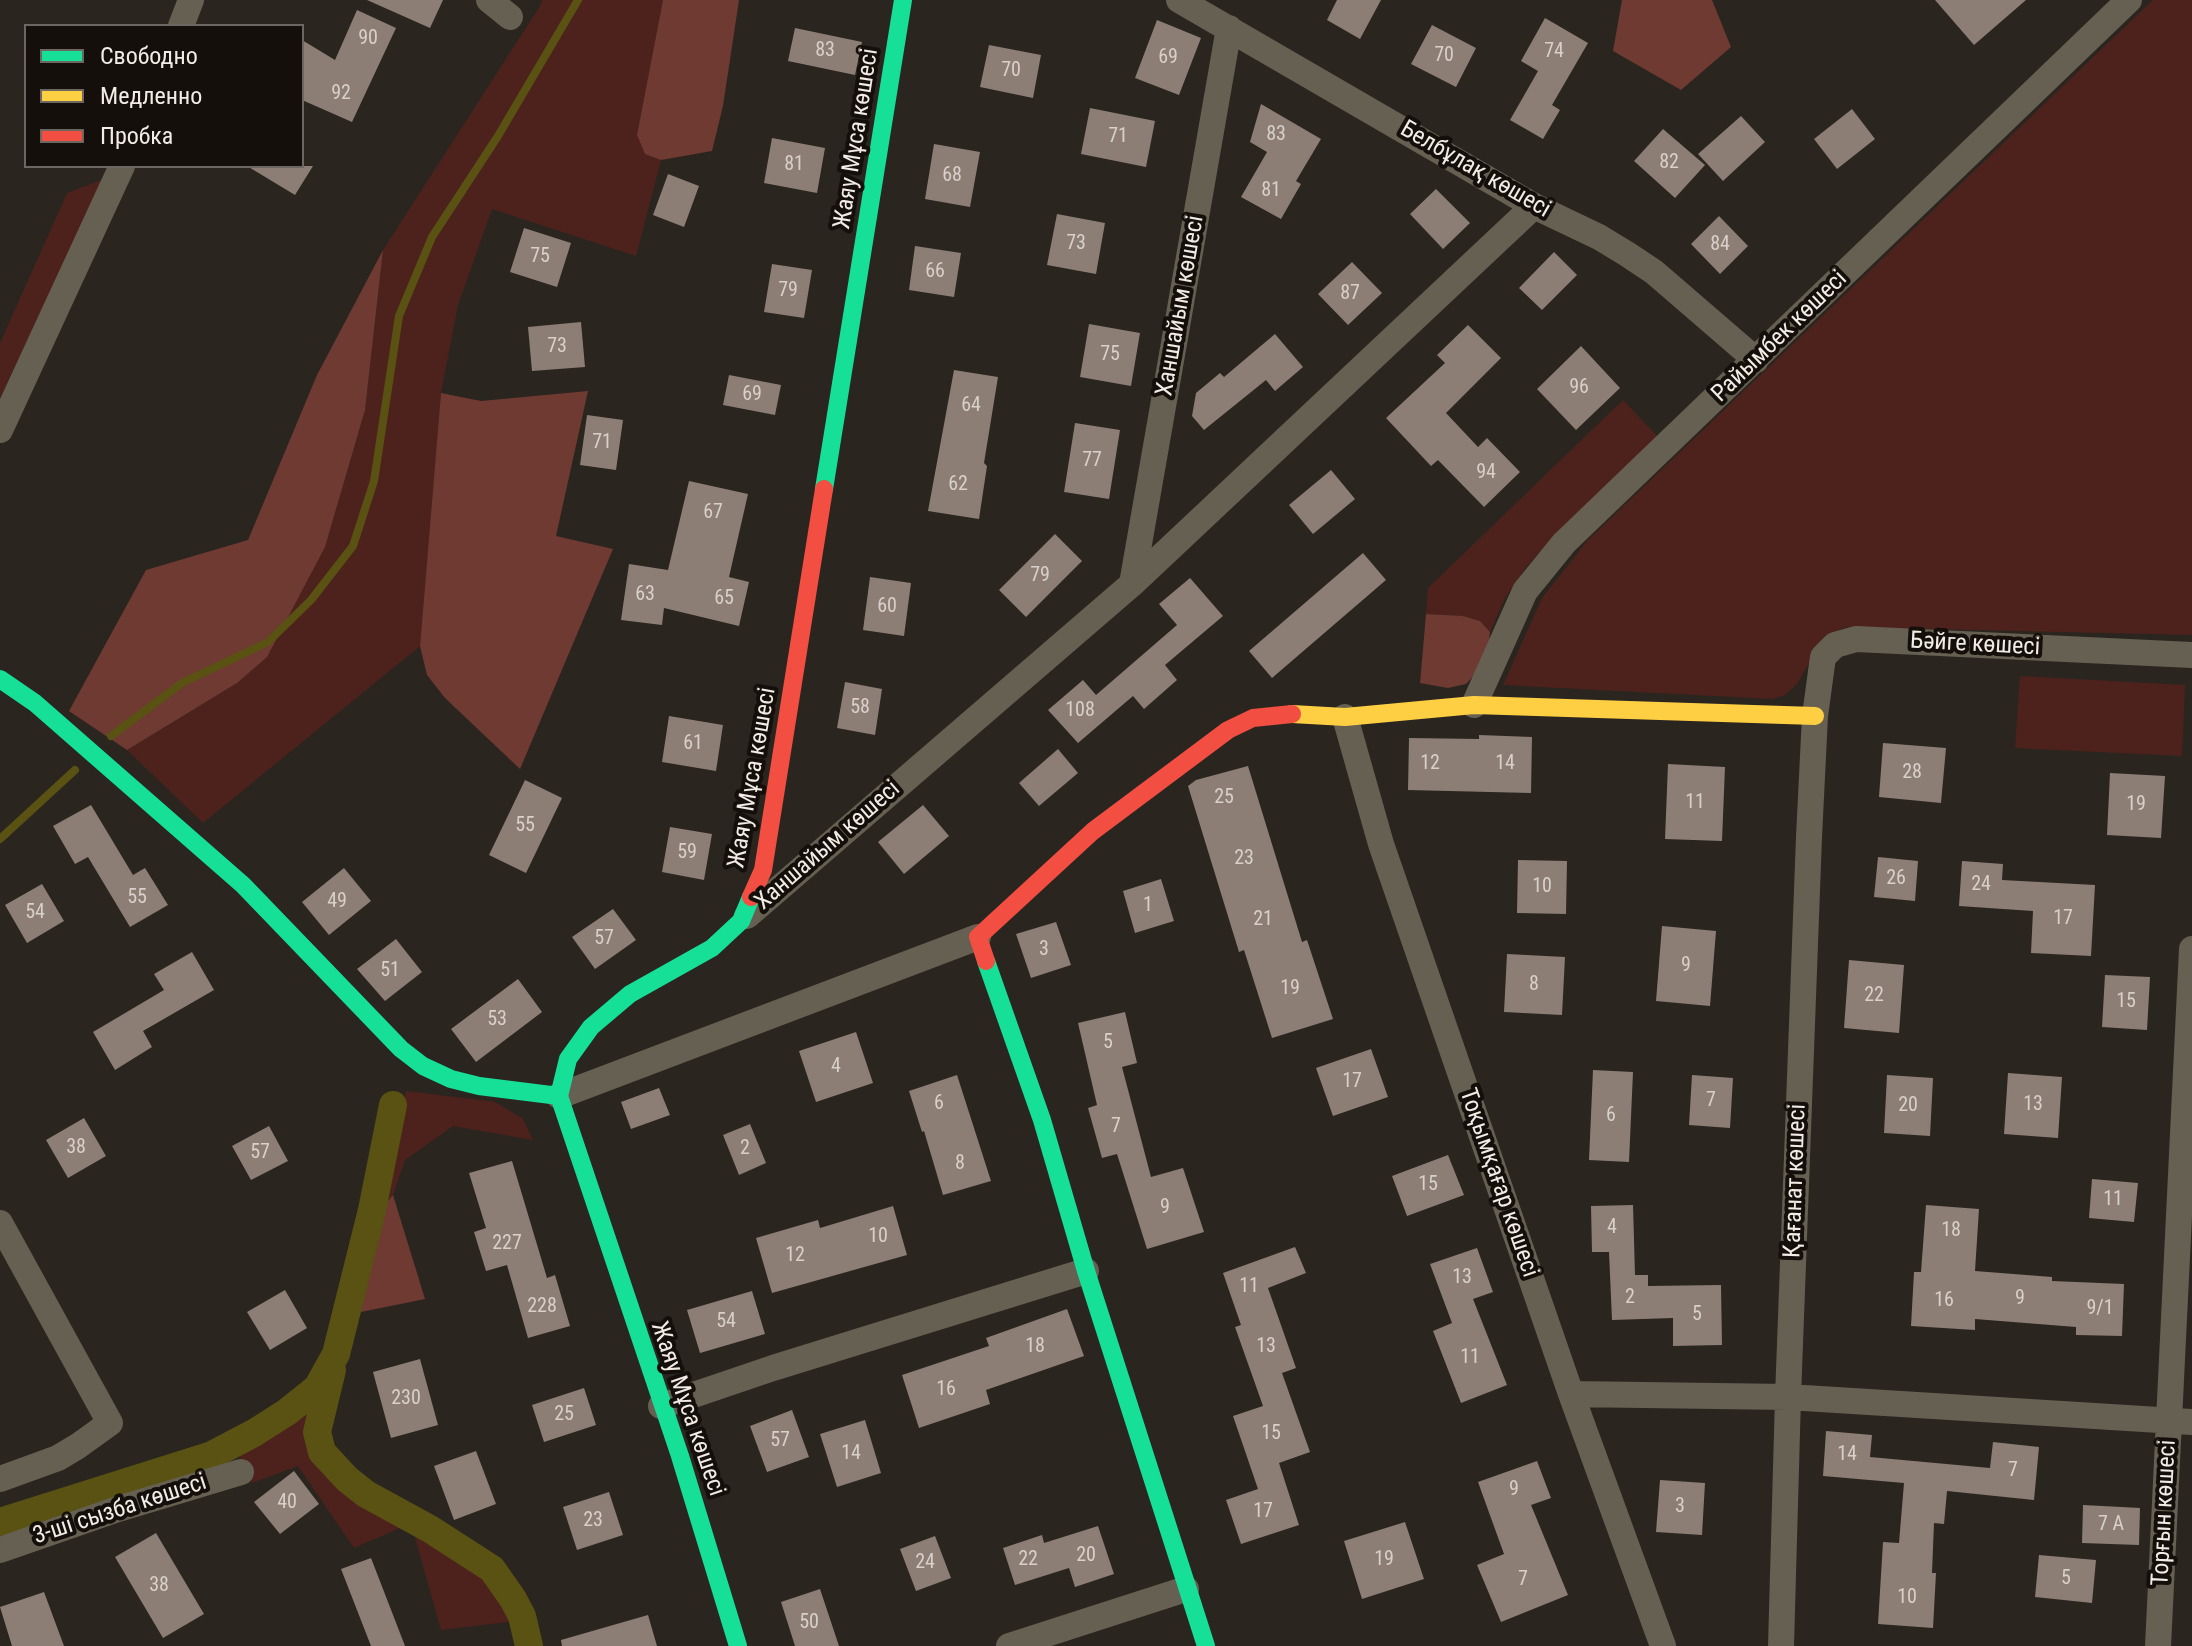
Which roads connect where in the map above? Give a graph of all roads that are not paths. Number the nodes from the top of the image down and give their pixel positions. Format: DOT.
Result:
graph roads {
  1 [pos="191,0"];
  2 [pos="489,0"];
  3 [pos="903,0"];
  4 [pos="1179,0"];
  5 [pos="2129,0"];
  6 [pos="510,17"];
  7 [pos="182,24"];
  8 [pos="1229,28"];
  9 [pos="121,168"];
  10 [pos="1534,206"];
  11 [pos="1756,360"];
  12 [pos="0,430"];
  13 [pos="1132,584"];
  14 [pos="2192,655"];
  15 [pos="0,679"];
  16 [pos="1474,705"];
  17 [pos="1815,716"];
  18 [pos="1345,717"];
  19 [pos="741,921"];
  20 [pos="978,937"];
  21 [pos="2192,949"];
  22 [pos="559,1096"];
  23 [pos="0,1223"];
  24 [pos="1086,1271"];
  25 [pos="1571,1394"];
  26 [pos="1788,1397"];
  27 [pos="661,1406"];
  28 [pos="2181,1422"];
  29 [pos="241,1472"];
  30 [pos="0,1479"];
  31 [pos="0,1550"];
  32 [pos="1186,1589"];
  33 [pos="738,1646"];
  34 [pos="1009,1646"];
  35 [pos="1206,1646"];
  36 [pos="1663,1646"];
  37 [pos="1781,1646"];
  38 [pos="2158,1646"];
  1 -- 7 [label="street"];
  2 -- 6 [label="street"];
  3 -- 19 [label="street, Жаяу Мұса көшесі"];
  4 -- 8 [label="street, Белбұлақ көшесі"];
  5 -- 11 [label="street, Райымбек көшесі"];
  8 -- 10 [label="street, Белбұлақ көшесі"];
  8 -- 13 [label="street, Ханшайым көшесі"];
  9 -- 12 [label="street"];
  10 -- 11 [label="street, Белбұлақ көшесі"];
  10 -- 13 [label="street, Ханшайым көшесі"];
  11 -- 16 [label="street, Райымбек көшесі"];
  13 -- 19 [label="street, Ханшайым көшесі"];
  14 -- 17 [label="street, Бәйге көшесі"];
  15 -- 22 [label="street"];
  16 -- 17 [label="street"];
  16 -- 18 [label="street"];
  17 -- 26 [label="street, Қағанат көшесі"];
  18 -- 20 [label="street"];
  18 -- 25 [label="street, Тоқымқағар көшесі"];
  19 -- 22 [label="street, Жаяу Мұса көшесі"];
  20 -- 22 [label="street"];
  20 -- 24 [label="street"];
  21 -- 28 [label="street, Торғын көшесі"];
  22 -- 27 [label="street, Жаяу Мұса көшесі"];
  23 -- 30 [label="street"];
  24 -- 27 [label="street"];
  24 -- 32 [label="street"];
  25 -- 26 [label="street"];
  25 -- 36 [label="street, Тоқымқағар көшесі"];
  26 -- 28 [label="street"];
  26 -- 37 [label="street, Қағанат көшесі"];
  27 -- 33 [label="street, Жаяу Мұса көшесі"];
  28 -- 38 [label="street, Торғын көшесі"];
  29 -- 31 [label="street, 3-ші сызба көшесі"];
  32 -- 34 [label="street"];
  32 -- 35 [label="street"];
}
